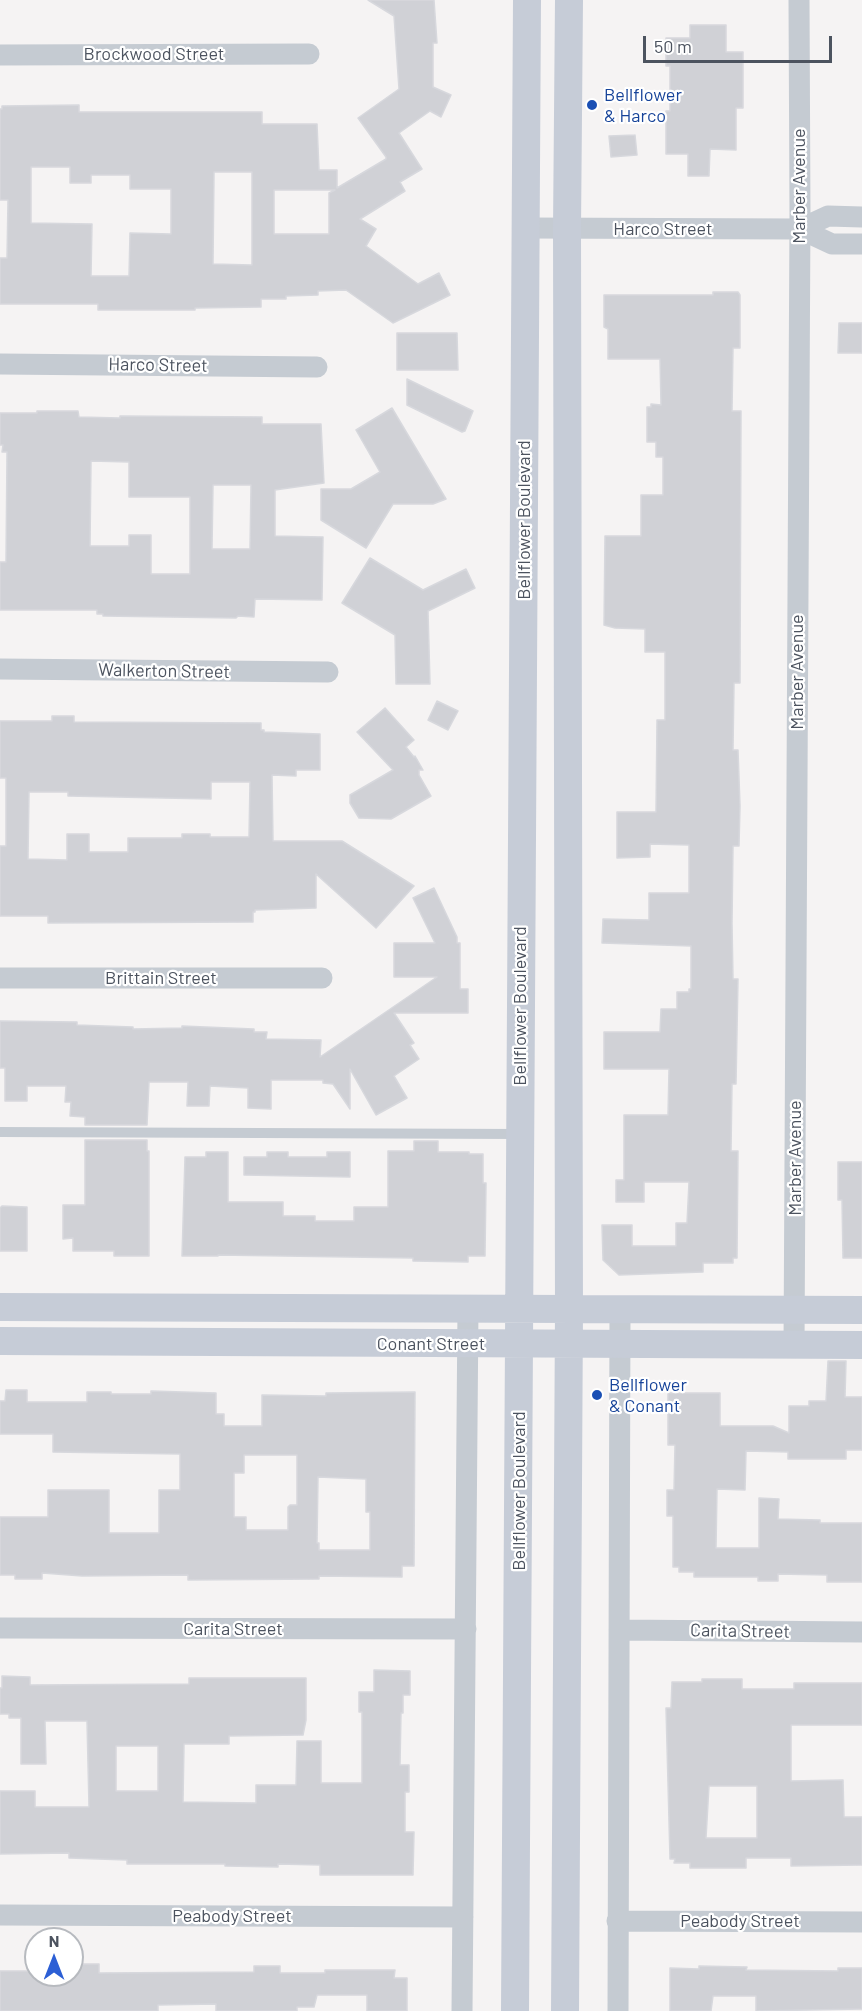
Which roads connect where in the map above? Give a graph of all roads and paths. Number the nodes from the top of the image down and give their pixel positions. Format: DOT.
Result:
graph roads {
  1 [pos="526,0"];
  2 [pos="569,0"];
  3 [pos="799,0"];
  4 [pos="309,54"];
  5 [pos="0,55"];
  6 [pos="862,217"];
  7 [pos="525,228"];
  8 [pos="567,229"];
  9 [pos="800,229"];
  10 [pos="862,244"];
  11 [pos="0,364"];
  12 [pos="316,367"];
  13 [pos="0,669"];
  14 [pos="328,672"];
  15 [pos="0,978"];
  16 [pos="322,978"];
  17 [pos="0,1132"];
  18 [pos="519,1134"];
  19 [pos="0,1307"];
  20 [pos="468,1308"];
  21 [pos="520,1308"];
  22 [pos="569,1308"];
  23 [pos="620,1309"];
  24 [pos="794,1310"];
  25 [pos="862,1310"];
  26 [pos="0,1341"];
  27 [pos="468,1344"];
  28 [pos="520,1344"];
  29 [pos="568,1344"];
  30 [pos="620,1344"];
  31 [pos="794,1345"];
  32 [pos="862,1345"];
  33 [pos="0,1628"];
  34 [pos="466,1629"];
  35 [pos="619,1630"];
  36 [pos="862,1632"];
  37 [pos="0,1915"];
  38 [pos="463,1917"];
  39 [pos="617,1921"];
  40 [pos="862,1922"];
  41 [pos="462,2011"];
  42 [pos="515,2011"];
  43 [pos="565,2011"];
  44 [pos="618,2011"];
  1 -- 7 [label="main road, Bellflower Boulevard"];
  2 -- 8 [label="main road"];
  3 -- 9 [label="street, Marber Avenue"];
  4 -- 5 [label="street, Brockwood Street"];
  6 -- 9 [label="street, Harco Street"];
  7 -- 8 [label="street, Harco Street"];
  7 -- 18 [label="main road, Bellflower Boulevard"];
  8 -- 9 [label="street, Harco Street"];
  8 -- 22 [label="main road"];
  9 -- 10 [label="street, Harco Street"];
  9 -- 24 [label="street, Marber Avenue"];
  11 -- 12 [label="street, Harco Street"];
  13 -- 14 [label="street, Walkerton Street"];
  15 -- 16 [label="street, Brittain Street"];
  17 -- 18 [label="lane"];
  18 -- 21 [label="main road, Bellflower Boulevard"];
  19 -- 20 [label="main road, Conant Street"];
  20 -- 21 [label="main road, Conant Street"];
  20 -- 27 [label="street"];
  21 -- 22 [label="main road, Conant Street"];
  21 -- 28 [label="main road, Bellflower Boulevard"];
  22 -- 23 [label="main road, Conant Street"];
  22 -- 29 [label="main road"];
  23 -- 24 [label="main road, Conant Street"];
  23 -- 30 [label="street"];
  24 -- 25 [label="main road, Conant Street"];
  24 -- 31 [label="street, Marber Avenue"];
  26 -- 27 [label="main road, Conant Street"];
  27 -- 28 [label="main road, Conant Street"];
  27 -- 34 [label="street"];
  28 -- 29 [label="main road, Conant Street"];
  28 -- 42 [label="main road, Bellflower Boulevard"];
  29 -- 30 [label="main road, Conant Street"];
  29 -- 43 [label="main road"];
  30 -- 31 [label="main road, Conant Street"];
  30 -- 35 [label="street"];
  31 -- 32 [label="main road, Conant Street"];
  33 -- 34 [label="street, Carita Street"];
  34 -- 38 [label="street"];
  35 -- 36 [label="street, Carita Street"];
  35 -- 39 [label="street"];
  37 -- 38 [label="street, Peabody Street"];
  38 -- 41 [label="street"];
  39 -- 40 [label="street, Peabody Street"];
  39 -- 44 [label="street"];
}
